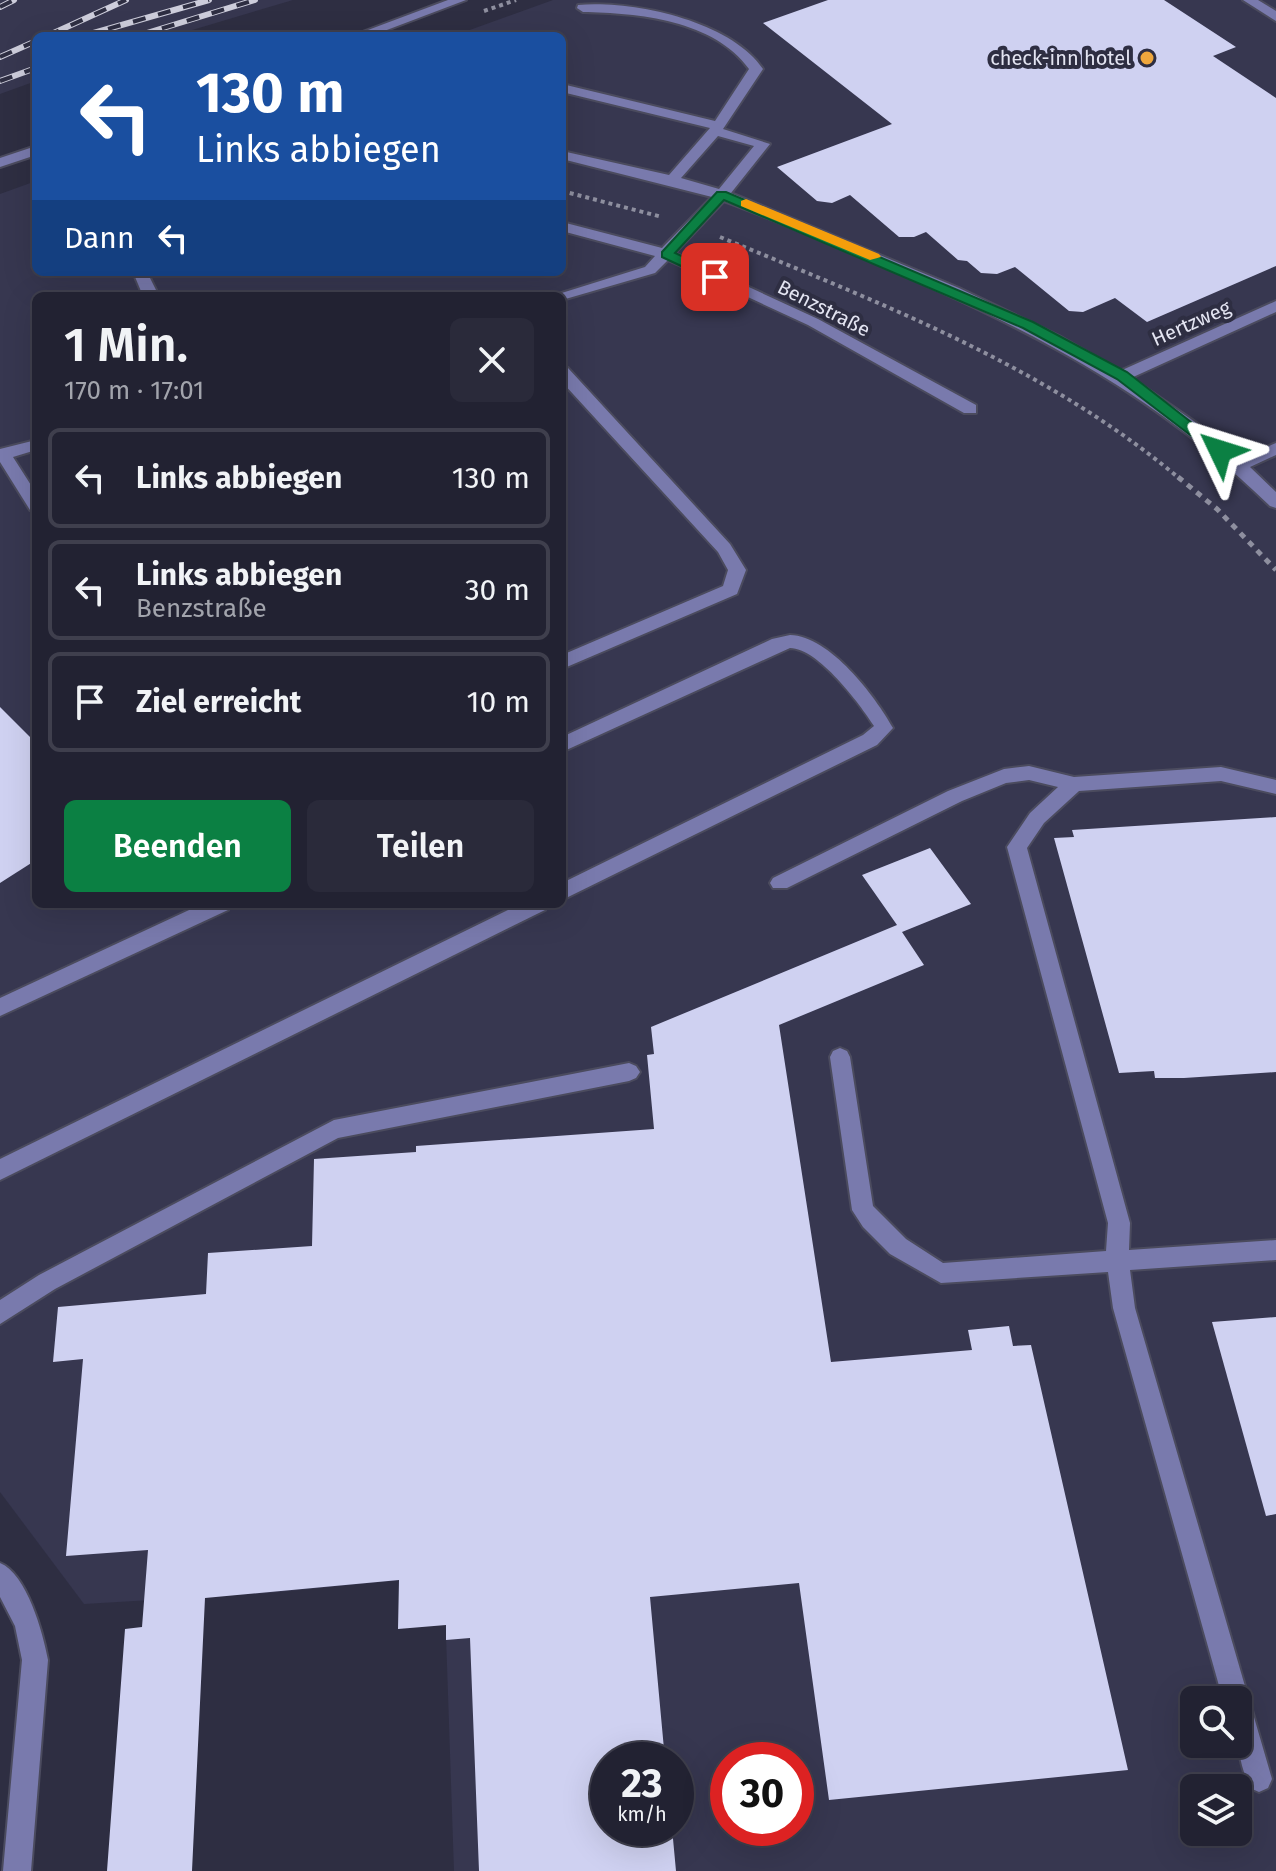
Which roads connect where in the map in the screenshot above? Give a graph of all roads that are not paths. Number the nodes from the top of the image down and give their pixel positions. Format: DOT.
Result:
graph roads {
  1 [pos="460,0"];
  2 [pos="1249,0"];
  3 [pos="583,8"];
  4 [pos="1276,17"];
  5 [pos="379,32"];
  6 [pos="566,89"];
  7 [pos="716,128"];
  8 [pos="32,151"];
  9 [pos="566,156"];
  10 [pos="0,163"];
  11 [pos="672,180"];
  12 [pos="722,195"];
  13 [pos="566,227"];
  14 [pos="666,254"];
  15 [pos="566,294"];
  16 [pos="1276,306"];
  17 [pos="566,376"];
  18 [pos="1122,376"];
  19 [pos="970,409"];
  20 [pos="32,446"];
  21 [pos="1276,448"];
  22 [pos="1238,466"];
  23 [pos="32,500"];
  24 [pos="1276,502"];
  25 [pos="566,660"];
  26 [pos="566,743"];
  27 [pos="1074,784"];
  28 [pos="1276,787"];
  29 [pos="780,883"];
  30 [pos="566,890"];
  31 [pos="212,908"];
  32 [pos="530,908"];
  33 [pos="0,1007"];
  34 [pos="840,1057"];
  35 [pos="629,1072"];
  36 [pos="0,1170"];
  37 [pos="1276,1250"];
  38 [pos="1117,1259"];
  39 [pos="0,1313"];
  40 [pos="0,1575"];
  41 [pos="1232,1686"];
  42 [pos="1252,1755"];
  43 [pos="1259,1779"];
  44 [pos="17,1871"];
  1 -- 5 [label="street"];
  2 -- 4 [label="street"];
  3 -- 7 [label="street"];
  6 -- 7 [label="street"];
  7 -- 11 [label="street"];
  7 -- 12 [label="street"];
  8 -- 10 [label="street"];
  9 -- 11 [label="street"];
  11 -- 12 [label="street"];
  12 -- 14 [label="street"];
  12 -- 18 [label="street"];
  13 -- 14 [label="street, Benzstraße"];
  14 -- 15 [label="street"];
  14 -- 19 [label="street, Benzstraße"];
  16 -- 18 [label="street, Hertzweg"];
  17 -- 25 [label="street"];
  18 -- 22 [label="street"];
  20 -- 23 [label="street"];
  21 -- 22 [label="street"];
  22 -- 24 [label="street"];
  26 -- 30 [label="street"];
  27 -- 28 [label="street"];
  27 -- 29 [label="street"];
  27 -- 38 [label="street"];
  31 -- 33 [label="street"];
  32 -- 36 [label="street"];
  34 -- 38 [label="street"];
  35 -- 39 [label="street"];
  37 -- 38 [label="street"];
  38 -- 41 [label="street"];
  40 -- 44 [label="street"];
  42 -- 43 [label="street"];
}
